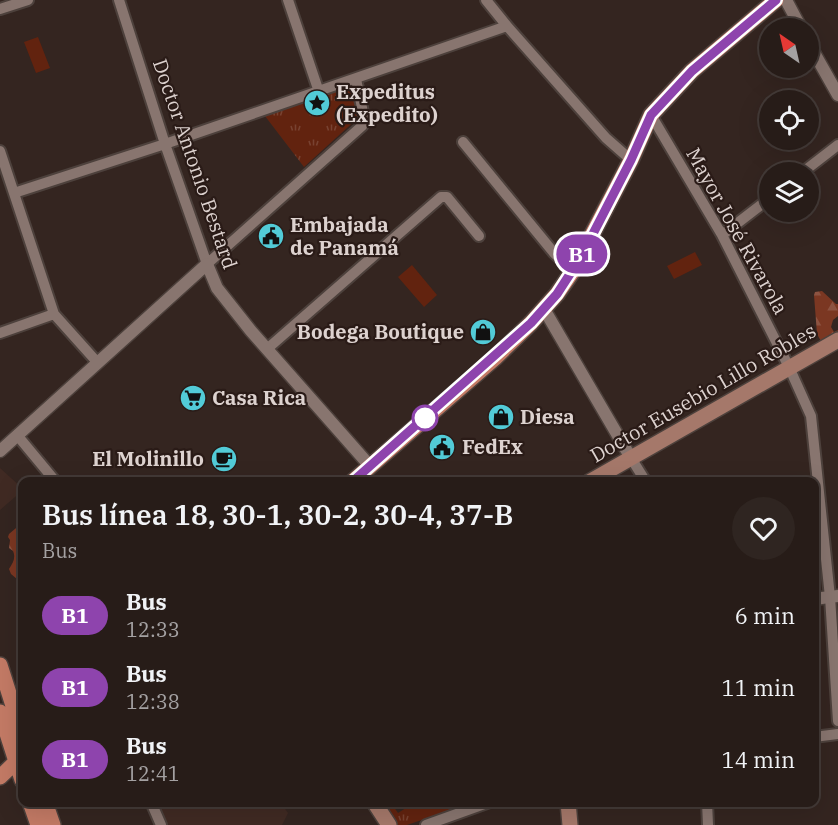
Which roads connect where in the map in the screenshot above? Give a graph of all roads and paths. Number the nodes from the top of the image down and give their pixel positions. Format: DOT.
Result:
graph roads {
  1 [pos="28,0"];
  2 [pos="119,0"];
  3 [pos="288,0"];
  4 [pos="486,0"];
  5 [pos="776,0"];
  6 [pos="786,0"];
  7 [pos="0,9"];
  8 [pos="796,18"];
  9 [pos="507,26"];
  10 [pos="819,61"];
  11 [pos="356,79"];
  12 [pos="319,92"];
  13 [pos="838,95"];
  14 [pos="651,115"];
  15 [pos="463,142"];
  16 [pos="165,144"];
  17 [pos="838,145"];
  18 [pos="0,151"];
  19 [pos="631,160"];
  20 [pos="816,162"];
  21 [pos="14,193"];
  22 [pos="759,206"];
  23 [pos="722,235"];
  24 [pos="478,236"];
  25 [pos="207,264"];
  26 [pos="573,271"];
  27 [pos="544,309"];
  28 [pos="54,314"];
  29 [pos="0,333"];
  30 [pos="838,340"];
  31 [pos="267,349"];
  32 [pos="97,362"];
  33 [pos="789,367"];
  34 [pos="17,435"];
  35 [pos="0,451"];
  36 [pos="631,458"];
  37 [pos="370,466"];
  38 [pos="52,477"];
  39 [pos="358,477"];
  40 [pos="598,477"];
  41 [pos="643,477"];
  42 [pos="819,477"];
  43 [pos="819,479"];
  44 [pos="834,596"];
  45 [pos="819,598"];
  46 [pos="0,665"];
  47 [pos="0,712"];
  48 [pos="18,721"];
  49 [pos="838,721"];
  50 [pos="838,734"];
  51 [pos="819,736"];
  52 [pos="18,757"];
  53 [pos="18,760"];
  54 [pos="0,777"];
  55 [pos="32,807"];
  56 [pos="47,807"];
  57 [pos="153,807"];
  58 [pos="377,807"];
  59 [pos="477,807"];
  60 [pos="568,807"];
  61 [pos="706,807"];
  62 [pos="38,825"];
  63 [pos="53,825"];
  64 [pos="161,825"];
  65 [pos="388,825"];
  66 [pos="428,825"];
  67 [pos="570,825"];
  68 [pos="708,825"];
  1 -- 7 [label="street"];
  2 -- 16 [label="street, Doctor Antonio Bestard"];
  3 -- 12 [label="street"];
  4 -- 9 [label="street"];
  5 -- 14 [label="main road"];
  6 -- 8 [label="street"];
  9 -- 11 [label="street"];
  9 -- 19 [label="street"];
  10 -- 13 [label="street"];
  11 -- 12 [label="street"];
  11 -- 25 [label="street"];
  12 -- 16 [label="street"];
  14 -- 19 [label="main road"];
  14 -- 23 [label="street, Mayor José Rivarola"];
  15 -- 26 [label="street"];
  16 -- 21 [label="street"];
  16 -- 25 [label="street, Doctor Antonio Bestard"];
  17 -- 20 [label="street"];
  18 -- 21 [label="street"];
  19 -- 26 [label="main road"];
  21 -- 28 [label="street"];
  22 -- 23 [label="street"];
  23 -- 33 [label="street, Mayor José Rivarola"];
  24 -- 31 [label="street"];
  25 -- 31 [label="street, Doctor Antonio Bestard"];
  25 -- 32 [label="street"];
  26 -- 27 [label="main road"];
  27 -- 36 [label="street"];
  27 -- 37 [label="main road"];
  28 -- 29 [label="street"];
  28 -- 32 [label="street"];
  30 -- 33 [label="main road, Doctor Eusebio Lillo Robles"];
  31 -- 37 [label="street, Doctor Antonio Bestard"];
  32 -- 34 [label="street"];
  33 -- 36 [label="main road, Doctor Eusebio Lillo Robles"];
  33 -- 42 [label="street, Mayor José Rivarola"];
  34 -- 35 [label="street"];
  34 -- 38 [label="street"];
  36 -- 40 [label="main road, Doctor Eusebio Lillo Robles"];
  36 -- 41 [label="street"];
  37 -- 39 [label="main road"];
  43 -- 44 [label="street, Mayor José Rivarola"];
  44 -- 45 [label="street"];
  44 -- 49 [label="street, Mayor José Rivarola"];
  46 -- 48 [label="main road"];
  47 -- 52 [label="main road"];
  50 -- 51 [label="street"];
  53 -- 54 [label="main road"];
  55 -- 62 [label="main road"];
  56 -- 63 [label="main road"];
  57 -- 64 [label="street"];
  58 -- 65 [label="main road"];
  59 -- 66 [label="street"];
  60 -- 67 [label="main road"];
  61 -- 68 [label="street"];
}
